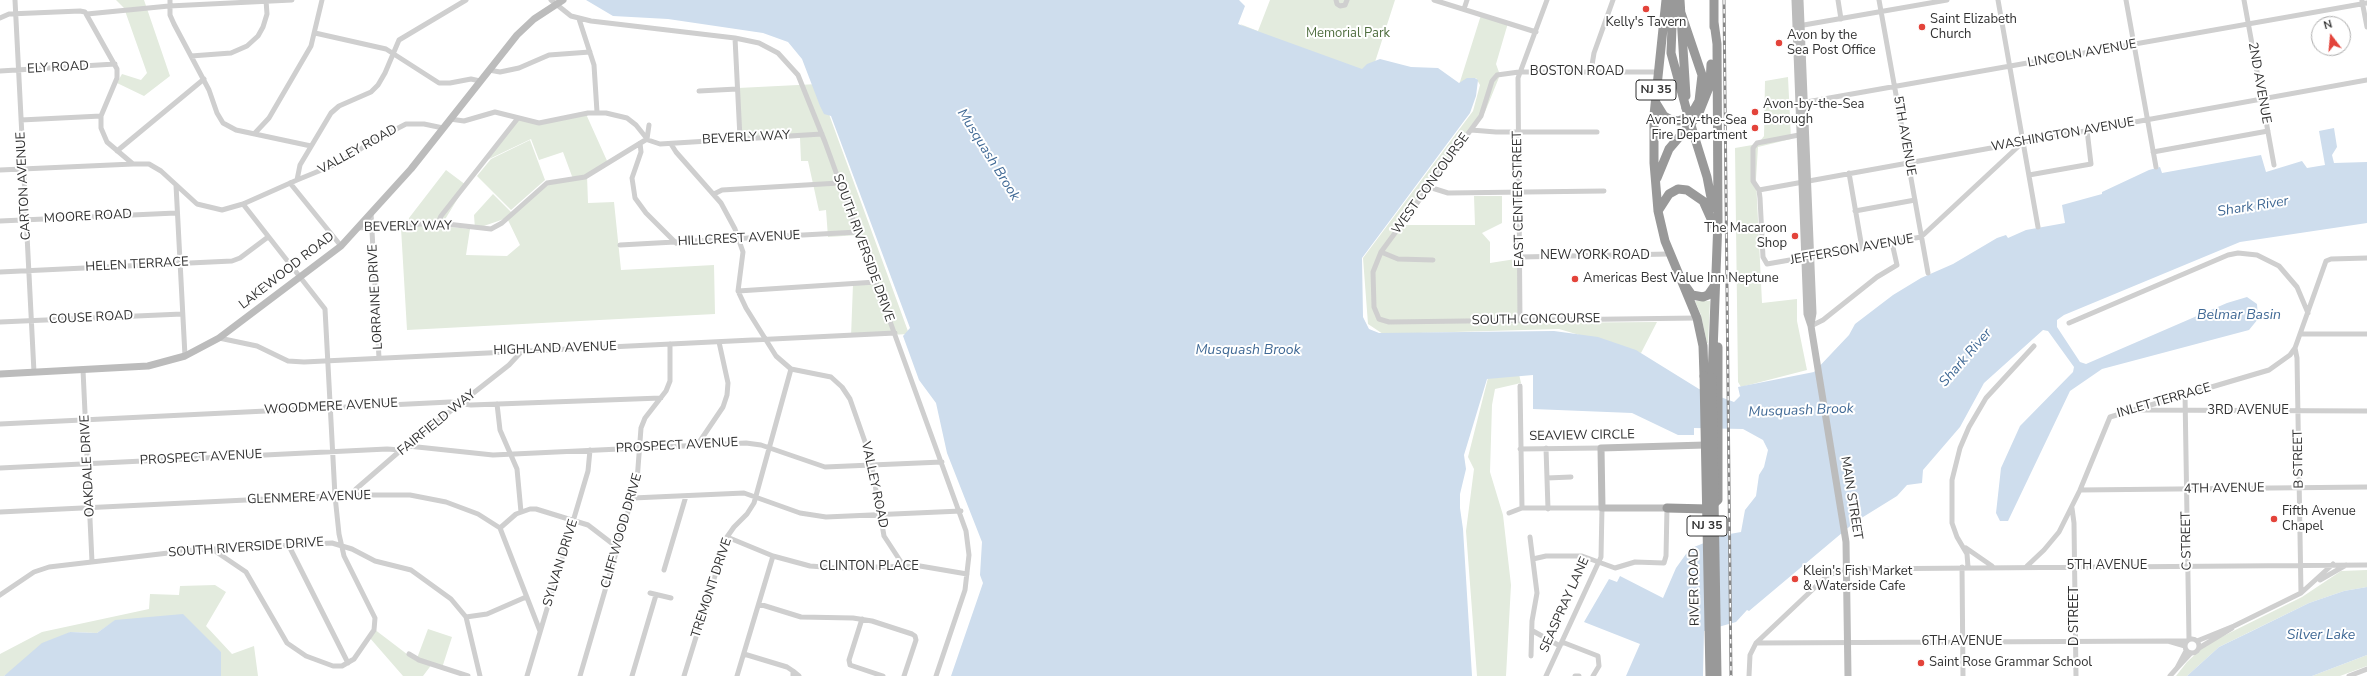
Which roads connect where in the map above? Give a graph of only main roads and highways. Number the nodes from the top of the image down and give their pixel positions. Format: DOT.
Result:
graph roads {
  1 [pos="1666,0"];
  2 [pos="1673,0"];
  3 [pos="1680,0"];
  4 [pos="1714,0"];
  5 [pos="1681,13"];
  6 [pos="1714,22"];
  7 [pos="1656,101"];
  8 [pos="1686,108"];
  9 [pos="1656,181"];
  10 [pos="1658,211"];
  11 [pos="1717,233"];
  12 [pos="1716,263"];
  13 [pos="1683,284"];
  14 [pos="1715,284"];
  15 [pos="1711,378"];
  16 [pos="1667,508"];
  17 [pos="1710,676"];
  18 [pos="1717,676"];
  1 -- 7 [label="highway, NJ 35"];
  2 -- 8 [label="highway, NJ 35"];
  3 -- 5 [label="highway"];
  4 -- 6 [label="highway"];
  5 -- 7 [label="highway"];
  5 -- 8 [label="highway"];
  6 -- 9 [label="highway"];
  6 -- 11 [label="highway"];
  7 -- 9 [label="highway, NJ 35"];
  8 -- 11 [label="highway, NJ 35, bridge"];
  9 -- 10 [label="highway, NJ 35"];
  10 -- 11 [label="highway"];
  10 -- 13 [label="highway, NJ 35"];
  11 -- 12 [label="highway, NJ 35"];
  12 -- 14 [label="highway, NJ 35"];
  12 -- 15 [label="highway"];
  13 -- 14 [label="highway"];
  13 -- 15 [label="highway, NJ 35"];
  14 -- 15 [label="highway, NJ 35"];
  15 -- 16 [label="highway"];
  15 -- 17 [label="highway, RIVER ROAD / NJ 35, bridge"];
  15 -- 18 [label="highway, NJ 35, bridge"];
}
